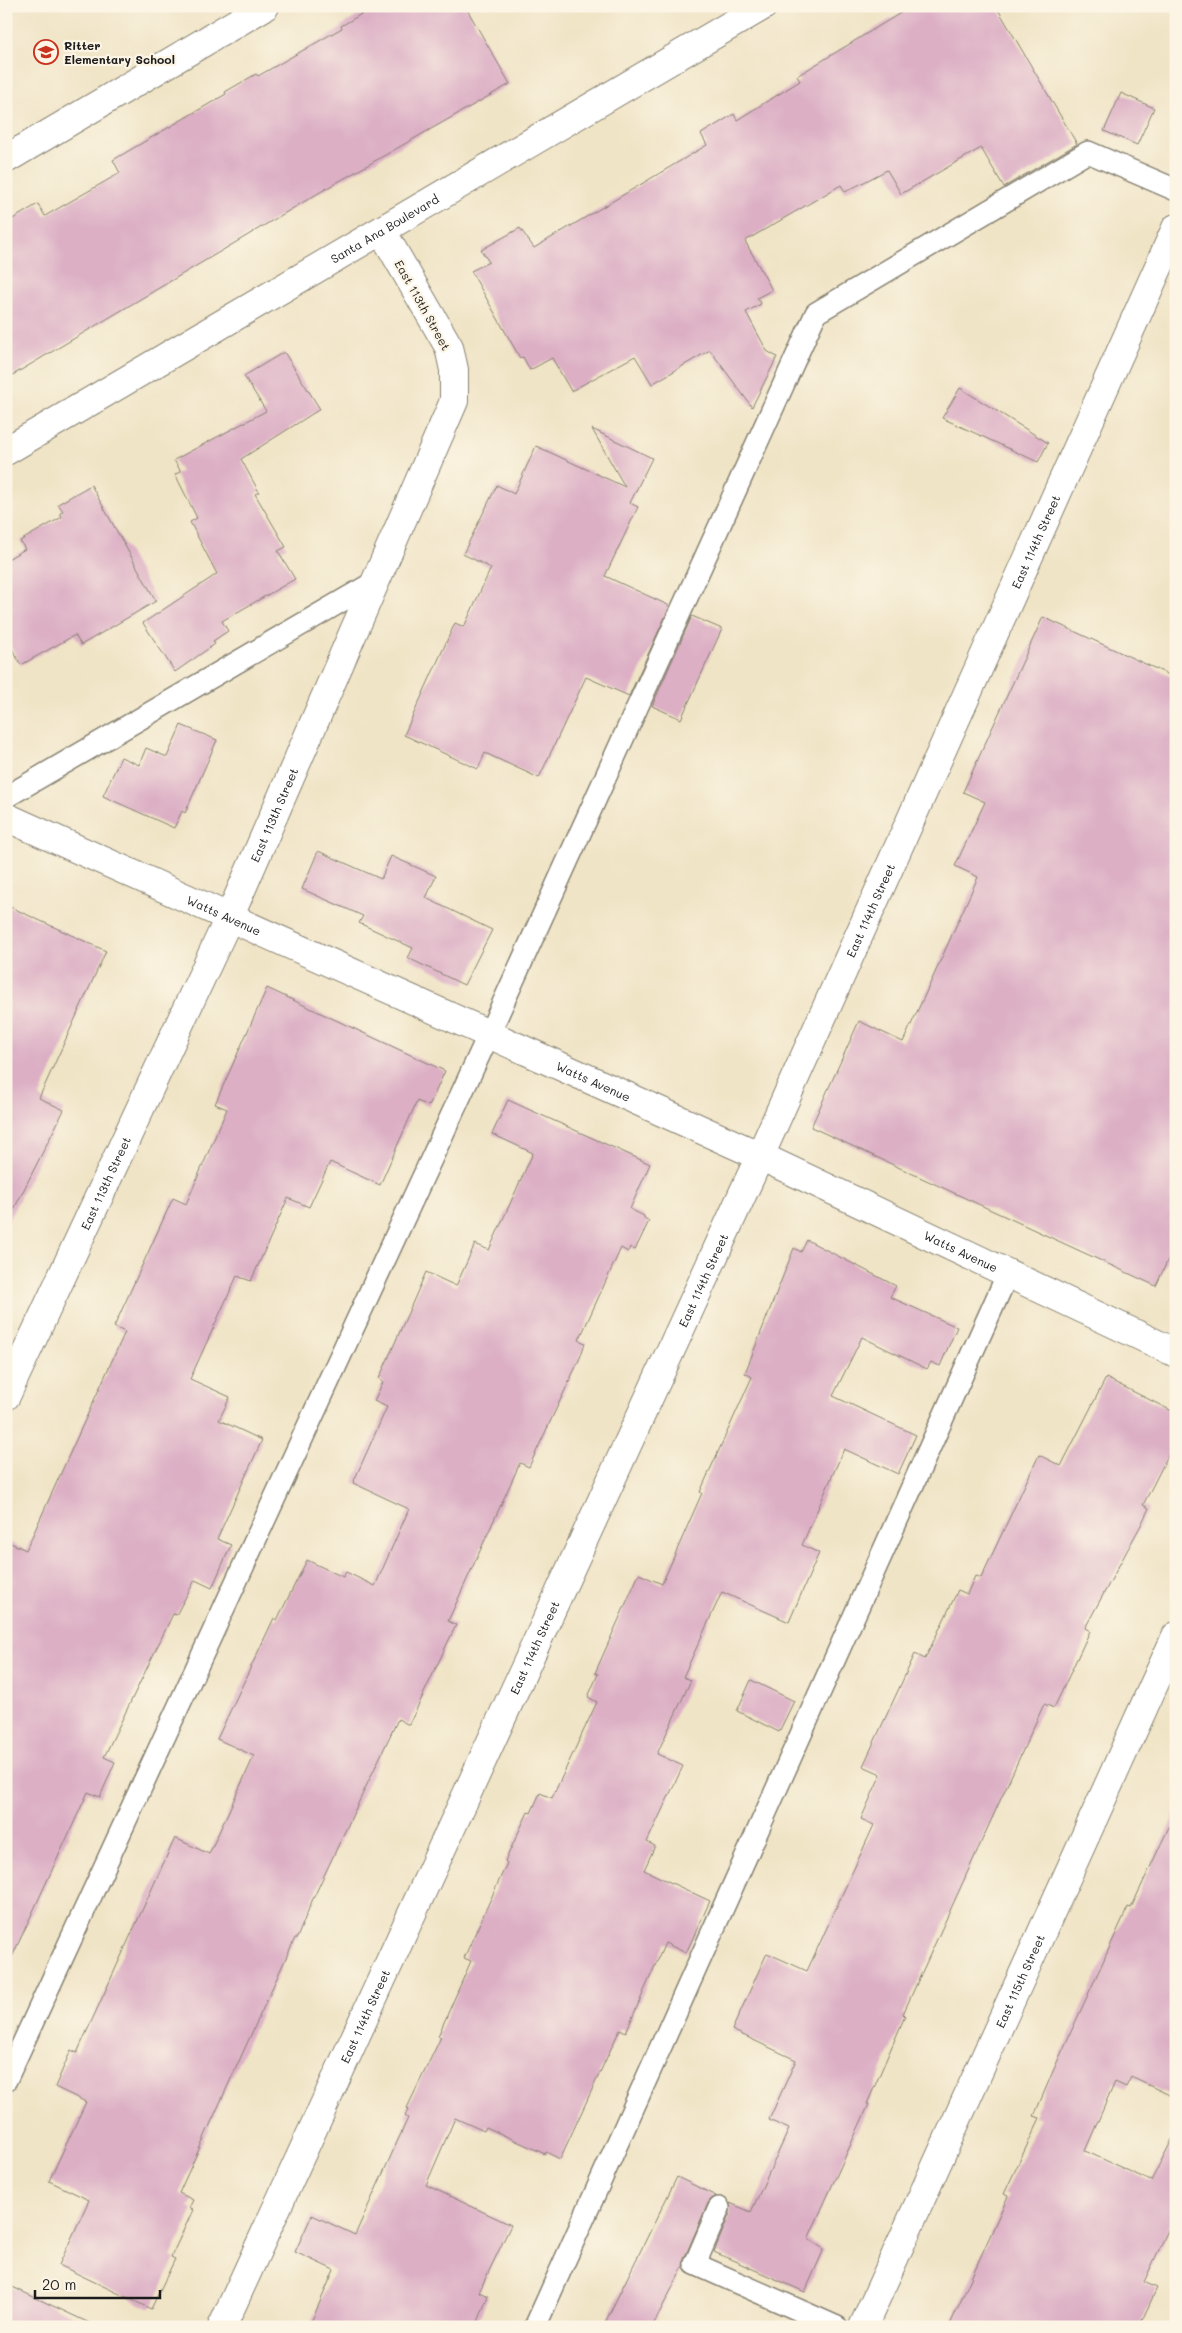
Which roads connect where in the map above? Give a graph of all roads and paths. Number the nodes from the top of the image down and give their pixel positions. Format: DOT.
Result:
graph roads {
  1 [pos="265,6"];
  2 [pos="763,6"];
  3 [pos="6,159"];
  4 [pos="1176,190"];
  5 [pos="1176,228"];
  6 [pos="382,231"];
  7 [pos="6,451"];
  8 [pos="376,581"];
  9 [pos="6,797"];
  10 [pos="6,817"];
  11 [pos="229,918"];
  12 [pos="489,1034"];
  13 [pos="760,1156"];
  14 [pos="1008,1273"];
  15 [pos="1176,1353"];
  16 [pos="6,1396"];
  17 [pos="1176,1636"];
  18 [pos="6,2080"];
  19 [pos="719,2208"];
  20 [pos="222,2327"];
  21 [pos="534,2327"];
  22 [pos="837,2327"];
  23 [pos="863,2327"];
  1 -- 3 [label="street"];
  2 -- 6 [label="street, Santa Ana Boulevard"];
  4 -- 12 [label="lane"];
  5 -- 13 [label="street, East 114th Street"];
  6 -- 7 [label="street, Santa Ana Boulevard"];
  6 -- 8 [label="street, East 113th Street"];
  8 -- 9 [label="lane"];
  8 -- 11 [label="street, East 113th Street"];
  10 -- 11 [label="street, Watts Avenue"];
  11 -- 12 [label="street, Watts Avenue"];
  11 -- 16 [label="street, East 113th Street"];
  12 -- 13 [label="street, Watts Avenue"];
  12 -- 18 [label="lane"];
  13 -- 14 [label="street, Watts Avenue"];
  13 -- 20 [label="street, East 114th Street"];
  14 -- 15 [label="street, Watts Avenue"];
  14 -- 21 [label="lane"];
  17 -- 23 [label="street, East 115th Street"];
  19 -- 22 [label="lane"];
}
